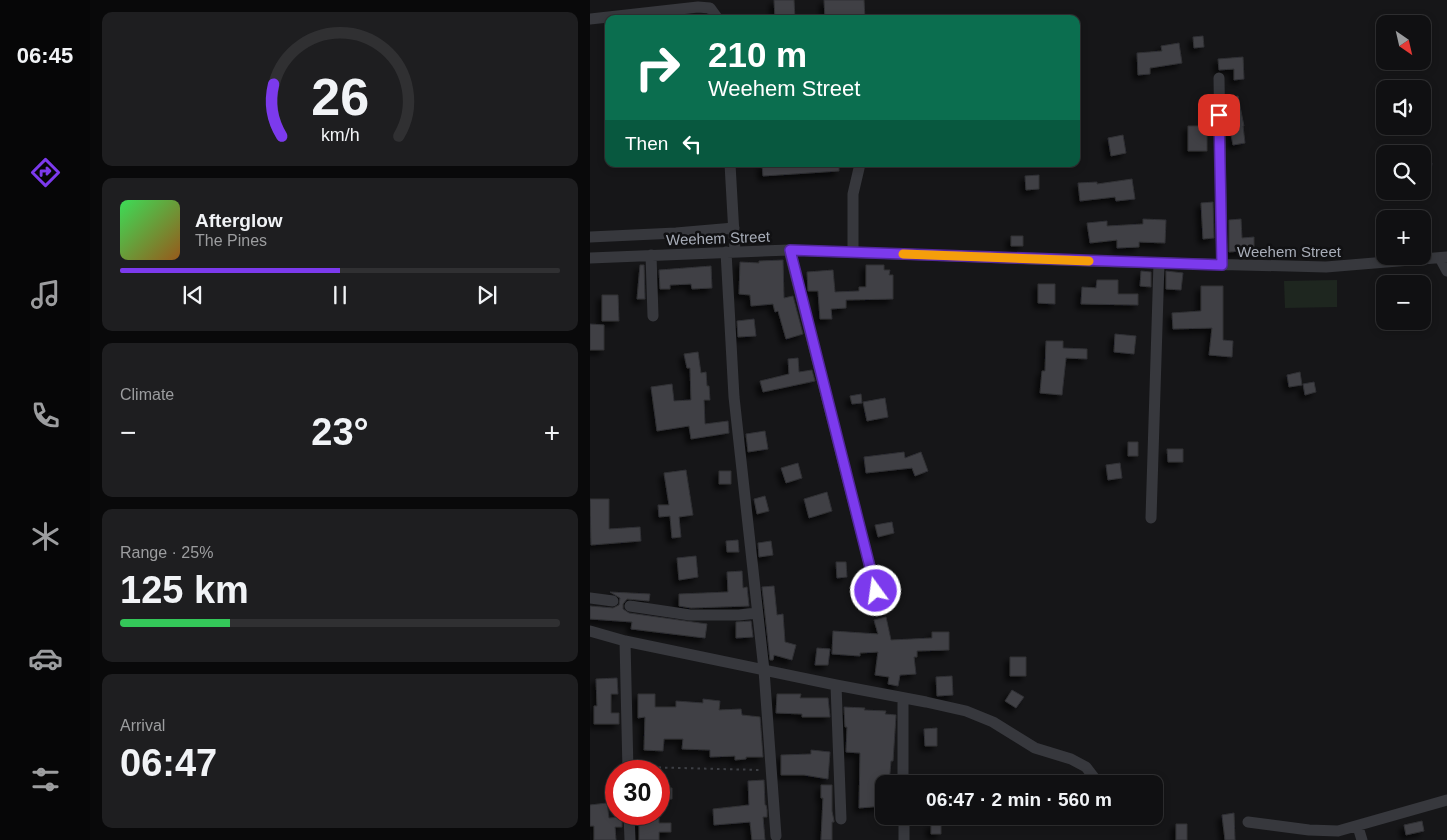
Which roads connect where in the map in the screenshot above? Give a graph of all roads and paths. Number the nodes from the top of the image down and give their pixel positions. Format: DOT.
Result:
graph roads {
  1 [pos="626,15"];
  2 [pos="715,15"];
  3 [pos="605,17"];
  4 [pos="590,19"];
  5 [pos="1219,78"];
  6 [pos="730,167"];
  7 [pos="859,167"];
  8 [pos="734,228"];
  9 [pos="590,237"];
  10 [pos="790,250"];
  11 [pos="731,252"];
  12 [pos="853,252"];
  13 [pos="651,255"];
  14 [pos="590,258"];
  15 [pos="1444,258"];
  16 [pos="1159,263"];
  17 [pos="1222,265"];
  18 [pos="1447,271"];
  19 [pos="653,316"];
  20 [pos="1151,518"];
  21 [pos="876,591"];
  22 [pos="590,598"];
  23 [pos="613,601"];
  24 [pos="630,606"];
  25 [pos="758,613"];
  26 [pos="590,632"];
  27 [pos="625,641"];
  28 [pos="764,670"];
  29 [pos="836,686"];
  30 [pos="903,698"];
  31 [pos="628,760"];
  32 [pos="670,770"];
  33 [pos="771,771"];
  34 [pos="903,775"];
  35 [pos="1094,775"];
  36 [pos="1447,800"];
  37 [pos="842,819"];
  38 [pos="1248,822"];
  39 [pos="629,825"];
  40 [pos="904,825"];
  41 [pos="1358,827"];
  42 [pos="776,836"];
  43 [pos="630,840"];
  44 [pos="904,840"];
  45 [pos="1362,840"];
  1 -- 2 [label="street"];
  3 -- 4 [label="street"];
  5 -- 17 [label="street"];
  6 -- 8 [label="street"];
  7 -- 12 [label="street"];
  8 -- 9 [label="street"];
  8 -- 11 [label="street"];
  10 -- 11 [label="street, Weehem Street"];
  10 -- 12 [label="street, Weehem Street"];
  10 -- 21 [label="street"];
  11 -- 13 [label="street, Weehem Street"];
  11 -- 25 [label="street"];
  12 -- 16 [label="street, Weehem Street"];
  13 -- 14 [label="street, Weehem Street"];
  13 -- 19 [label="street"];
  15 -- 17 [label="street, Weehem Street"];
  15 -- 18 [label="street"];
  16 -- 17 [label="street, Weehem Street"];
  16 -- 20 [label="street"];
  22 -- 23 [label="street"];
  24 -- 25 [label="street"];
  25 -- 28 [label="street"];
  26 -- 27 [label="street"];
  27 -- 28 [label="street"];
  27 -- 31 [label="street"];
  28 -- 29 [label="street"];
  28 -- 33 [label="street"];
  29 -- 30 [label="street"];
  29 -- 37 [label="street"];
  30 -- 34 [label="street"];
  30 -- 35 [label="street"];
  32 -- 33 [label="path"];
  33 -- 42 [label="street"];
  36 -- 41 [label="street"];
  38 -- 41 [label="street"];
  39 -- 43 [label="street"];
  40 -- 44 [label="street"];
  41 -- 45 [label="street"];
}
